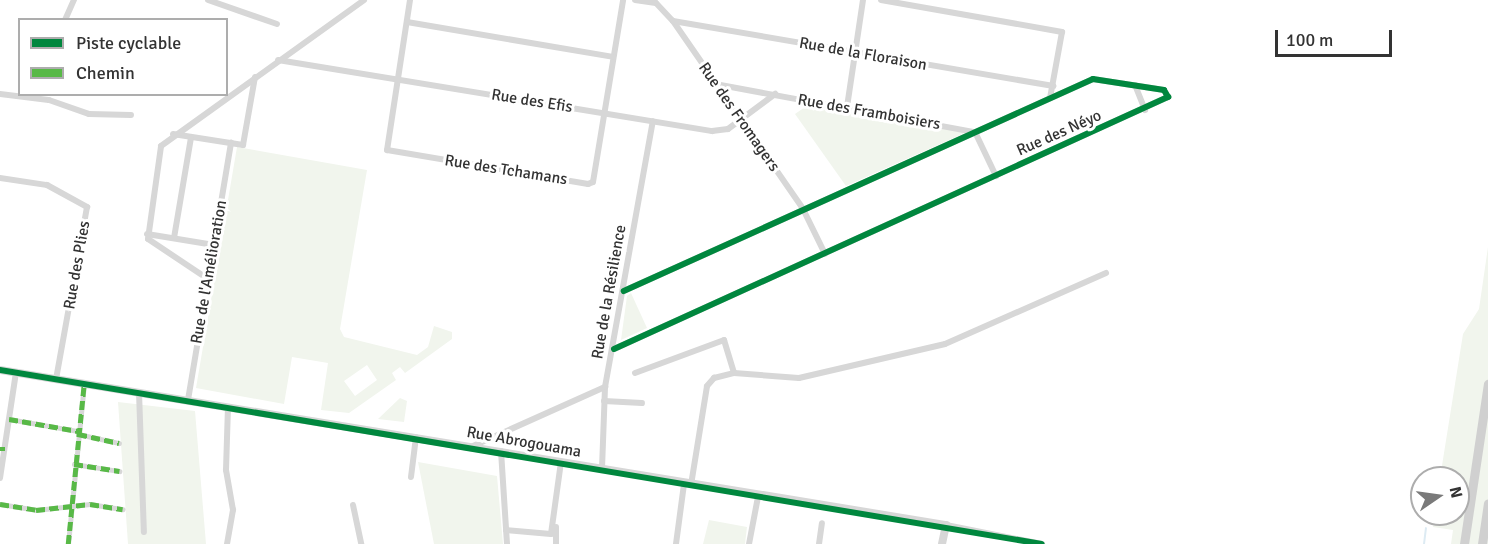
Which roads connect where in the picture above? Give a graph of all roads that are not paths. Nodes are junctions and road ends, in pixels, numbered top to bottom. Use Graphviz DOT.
graph roads {
  1 [pos="74,0"];
  2 [pos="208,0"];
  3 [pos="364,0"];
  4 [pos="411,0"];
  5 [pos="623,0"];
  6 [pos="635,0"];
  7 [pos="863,0"];
  8 [pos="881,0"];
  9 [pos="657,2"];
  10 [pos="66,18"];
  11 [pos="673,21"];
  12 [pos="407,22"];
  13 [pos="277,24"];
  14 [pos="855,52"];
  15 [pos="613,57"];
  16 [pos="278,60"];
  17 [pos="255,77"];
  18 [pos="398,80"];
  19 [pos="715,84"];
  20 [pos="1135,85"];
  21 [pos="1053,86"];
  22 [pos="0,94"];
  23 [pos="775,94"];
  24 [pos="228,96"];
  25 [pos="228,96"];
  26 [pos="1050,98"];
  27 [pos="847,107"];
  28 [pos="1145,110"];
  29 [pos="603,112"];
  30 [pos="130,115"];
  31 [pos="742,119"];
  32 [pos="653,121"];
  33 [pos="975,132"];
  34 [pos="173,134"];
  35 [pos="191,137"];
  36 [pos="231,143"];
  37 [pos="996,176"];
  38 [pos="0,178"];
  39 [pos="803,209"];
  40 [pos="147,234"];
  41 [pos="174,238"];
  42 [pos="214,245"];
  43 [pos="825,254"];
  44 [pos="1106,273"];
  45 [pos="208,279"];
  46 [pos="624,291"];
  47 [pos="614,349"];
  48 [pos="0,370"];
  49 [pos="16,372"];
  50 [pos="636,373"];
  51 [pos="734,373"];
  52 [pos="56,379"];
  53 [pos="84,383"];
  54 [pos="1488,384"];
  55 [pos="605,387"];
  56 [pos="139,392"];
  57 [pos="188,400"];
  58 [pos="604,401"];
  59 [pos="642,403"];
  60 [pos="228,407"];
  61 [pos="1486,409"];
  62 [pos="9,419"];
  63 [pos="78,433"];
  64 [pos="416,436"];
  65 [pos="118,443"];
  66 [pos="473,446"];
  67 [pos="2,449"];
  68 [pos="501,451"];
  69 [pos="561,462"];
  70 [pos="74,464"];
  71 [pos="603,470"];
  72 [pos="120,471"];
  73 [pos="411,477"];
  74 [pos="0,478"];
  75 [pos="688,484"];
  76 [pos="758,497"];
  77 [pos="1488,503"];
  78 [pos="0,504"];
  79 [pos="352,505"];
  80 [pos="74,506"];
  81 [pos="123,509"];
  82 [pos="822,523"];
  83 [pos="556,524"];
  84 [pos="946,525"];
  85 [pos="506,530"];
  86 [pos="144,532"];
  87 [pos="68,544"];
  88 [pos="227,544"];
  89 [pos="361,544"];
  90 [pos="507,544"];
  91 [pos="556,544"];
  92 [pos="676,544"];
  93 [pos="749,544"];
  94 [pos="819,544"];
  95 [pos="942,544"];
  96 [pos="1042,544"];
  97 [pos="1464,544"];
  98 [pos="1482,544"];
  1 -- 10 [label="street"];
  2 -- 13 [label="street"];
  3 -- 16 [label="street"];
  4 -- 12 [label="street, Rue des Tchamans"];
  5 -- 15 [label="street, Rue des Tchamans"];
  6 -- 9 [label="street, Rue des Fromagers"];
  7 -- 14 [label="street"];
  8 -- 21 [label="street"];
  9 -- 11 [label="street, Rue des Fromagers"];
  11 -- 14 [label="street, Rue de la Floraison"];
  11 -- 19 [label="street, Rue des Fromagers"];
  12 -- 15 [label="street"];
  12 -- 18 [label="street, Rue des Tchamans"];
  14 -- 21 [label="street, Rue de la Floraison"];
  14 -- 27 [label="street"];
  15 -- 29 [label="street, Rue des Tchamans"];
  16 -- 17 [label="street"];
  16 -- 18 [label="street, Rue des Efis"];
  17 -- 25 [label="street"];
  17 -- 36 [label="street"];
  18 -- 29 [label="street, Rue des Efis"];
  18 -- 29 [label="street, Rue des Tchamans"];
  19 -- 23 [label="street, Rue des Framboisiers"];
  19 -- 31 [label="street, Rue des Fromagers"];
  20 -- 26 [label="street, Rue des Néyo"];
  20 -- 28 [label="street"];
  20 -- 28 [label="street, Rue des Néyo"];
  21 -- 26 [label="street"];
  22 -- 30 [label="street"];
  23 -- 27 [label="street, Rue des Framboisiers"];
  23 -- 31 [label="street, Rue des Efis"];
  24 -- 34 [label="street"];
  26 -- 33 [label="street, Rue des Néyo"];
  27 -- 33 [label="street, Rue des Framboisiers"];
  28 -- 37 [label="street, Rue des Néyo"];
  29 -- 32 [label="street, Rue des Efis"];
  31 -- 32 [label="street, Rue des Efis"];
  31 -- 39 [label="street, Rue des Fromagers"];
  32 -- 46 [label="street, Rue de la Résilience"];
  33 -- 37 [label="street"];
  33 -- 39 [label="street, Rue des Néyo"];
  34 -- 35 [label="street"];
  34 -- 40 [label="street"];
  35 -- 36 [label="street"];
  35 -- 41 [label="street"];
  36 -- 42 [label="street, Rue de l'Amélioration"];
  37 -- 43 [label="street, Rue des Néyo"];
  38 -- 52 [label="street, Rue des Plies"];
  39 -- 43 [label="street, Rue des Fromagers"];
  39 -- 46 [label="street, Rue des Néyo"];
  40 -- 41 [label="street"];
  40 -- 45 [label="street"];
  41 -- 42 [label="street"];
  42 -- 45 [label="street, Rue de l'Amélioration"];
  43 -- 47 [label="street, Rue des Néyo"];
  44 -- 51 [label="street"];
  45 -- 57 [label="street, Rue de l'Amélioration"];
  46 -- 47 [label="street, Rue de la Résilience"];
  47 -- 55 [label="street, Rue de la Résilience"];
  48 -- 49 [label="street, Rue Abrogouama"];
  49 -- 52 [label="street, Rue Abrogouama"];
  49 -- 62 [label="street"];
  50 -- 51 [label="street"];
  51 -- 75 [label="street"];
  52 -- 53 [label="street, Rue Abrogouama"];
  53 -- 56 [label="street, Rue Abrogouama"];
  53 -- 63 [label="street"];
  54 -- 61 [label="main road"];
  55 -- 58 [label="street, Rue de la Résilience"];
  55 -- 66 [label="street"];
  56 -- 57 [label="street, Rue Abrogouama"];
  56 -- 86 [label="street"];
  57 -- 60 [label="street, Rue Abrogouama"];
  58 -- 59 [label="street"];
  58 -- 71 [label="street, Rue de la Résilience"];
  60 -- 64 [label="street, Rue Abrogouama"];
  60 -- 88 [label="street"];
  61 -- 97 [label="main road"];
  62 -- 63 [label="street"];
  62 -- 67 [label="street"];
  63 -- 65 [label="street"];
  63 -- 70 [label="street"];
  64 -- 66 [label="street, Rue Abrogouama"];
  64 -- 73 [label="street"];
  66 -- 68 [label="street, Rue Abrogouama"];
  67 -- 74 [label="street"];
  68 -- 69 [label="street, Rue Abrogouama"];
  68 -- 85 [label="street"];
  69 -- 71 [label="street, Rue Abrogouama"];
  69 -- 83 [label="street"];
  70 -- 72 [label="street"];
  70 -- 80 [label="street"];
  71 -- 75 [label="street, Rue Abrogouama"];
  75 -- 76 [label="street, Rue Abrogouama"];
  75 -- 92 [label="street"];
  76 -- 84 [label="street, Rue Abrogouama"];
  76 -- 93 [label="street"];
  77 -- 98 [label="main road"];
  78 -- 80 [label="street"];
  79 -- 89 [label="street"];
  80 -- 81 [label="street"];
  80 -- 87 [label="street"];
  82 -- 94 [label="street"];
  83 -- 85 [label="street"];
  83 -- 91 [label="street"];
  84 -- 95 [label="street"];
  84 -- 96 [label="street, Rue Abrogouama"];
  85 -- 90 [label="street"];
}
